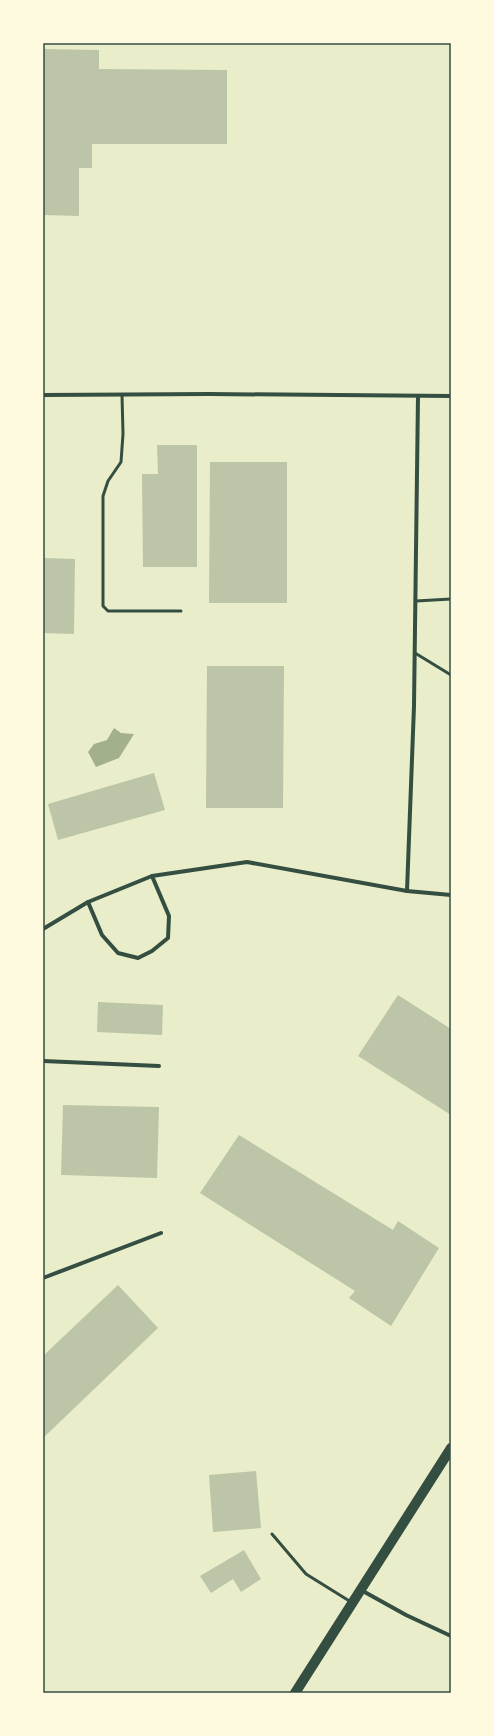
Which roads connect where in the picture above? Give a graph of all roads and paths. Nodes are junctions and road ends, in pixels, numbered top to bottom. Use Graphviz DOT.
graph roads {
  1 [pos="43,395"];
  2 [pos="122,395"];
  3 [pos="418,396"];
  4 [pos="451,396"];
  5 [pos="451,599"];
  6 [pos="416,601"];
  7 [pos="181,611"];
  8 [pos="415,653"];
  9 [pos="451,675"];
  10 [pos="152,876"];
  11 [pos="407,890"];
  12 [pos="451,895"];
  13 [pos="88,902"];
  14 [pos="43,929"];
  15 [pos="43,1061"];
  16 [pos="159,1066"];
  17 [pos="161,1232"];
  18 [pos="43,1278"];
  19 [pos="451,1448"];
  20 [pos="272,1534"];
  21 [pos="360,1590"];
  22 [pos="352,1603"];
  23 [pos="451,1636"];
  24 [pos="295,1693"];
  1 -- 2 [label="street"];
  2 -- 3 [label="street"];
  2 -- 7 [label="lane"];
  3 -- 4 [label="street"];
  3 -- 6 [label="street"];
  5 -- 6 [label="lane"];
  6 -- 8 [label="street"];
  8 -- 9 [label="lane"];
  8 -- 11 [label="street"];
  10 -- 11 [label="street"];
  10 -- 13 [label="street"];
  10 -- 13 [label="street"];
  11 -- 12 [label="street"];
  13 -- 14 [label="street"];
  15 -- 16 [label="street"];
  17 -- 18 [label="street"];
  19 -- 21 [label="main road"];
  20 -- 22 [label="lane"];
  21 -- 22 [label="main road"];
  21 -- 23 [label="street"];
  22 -- 24 [label="main road"];
}
